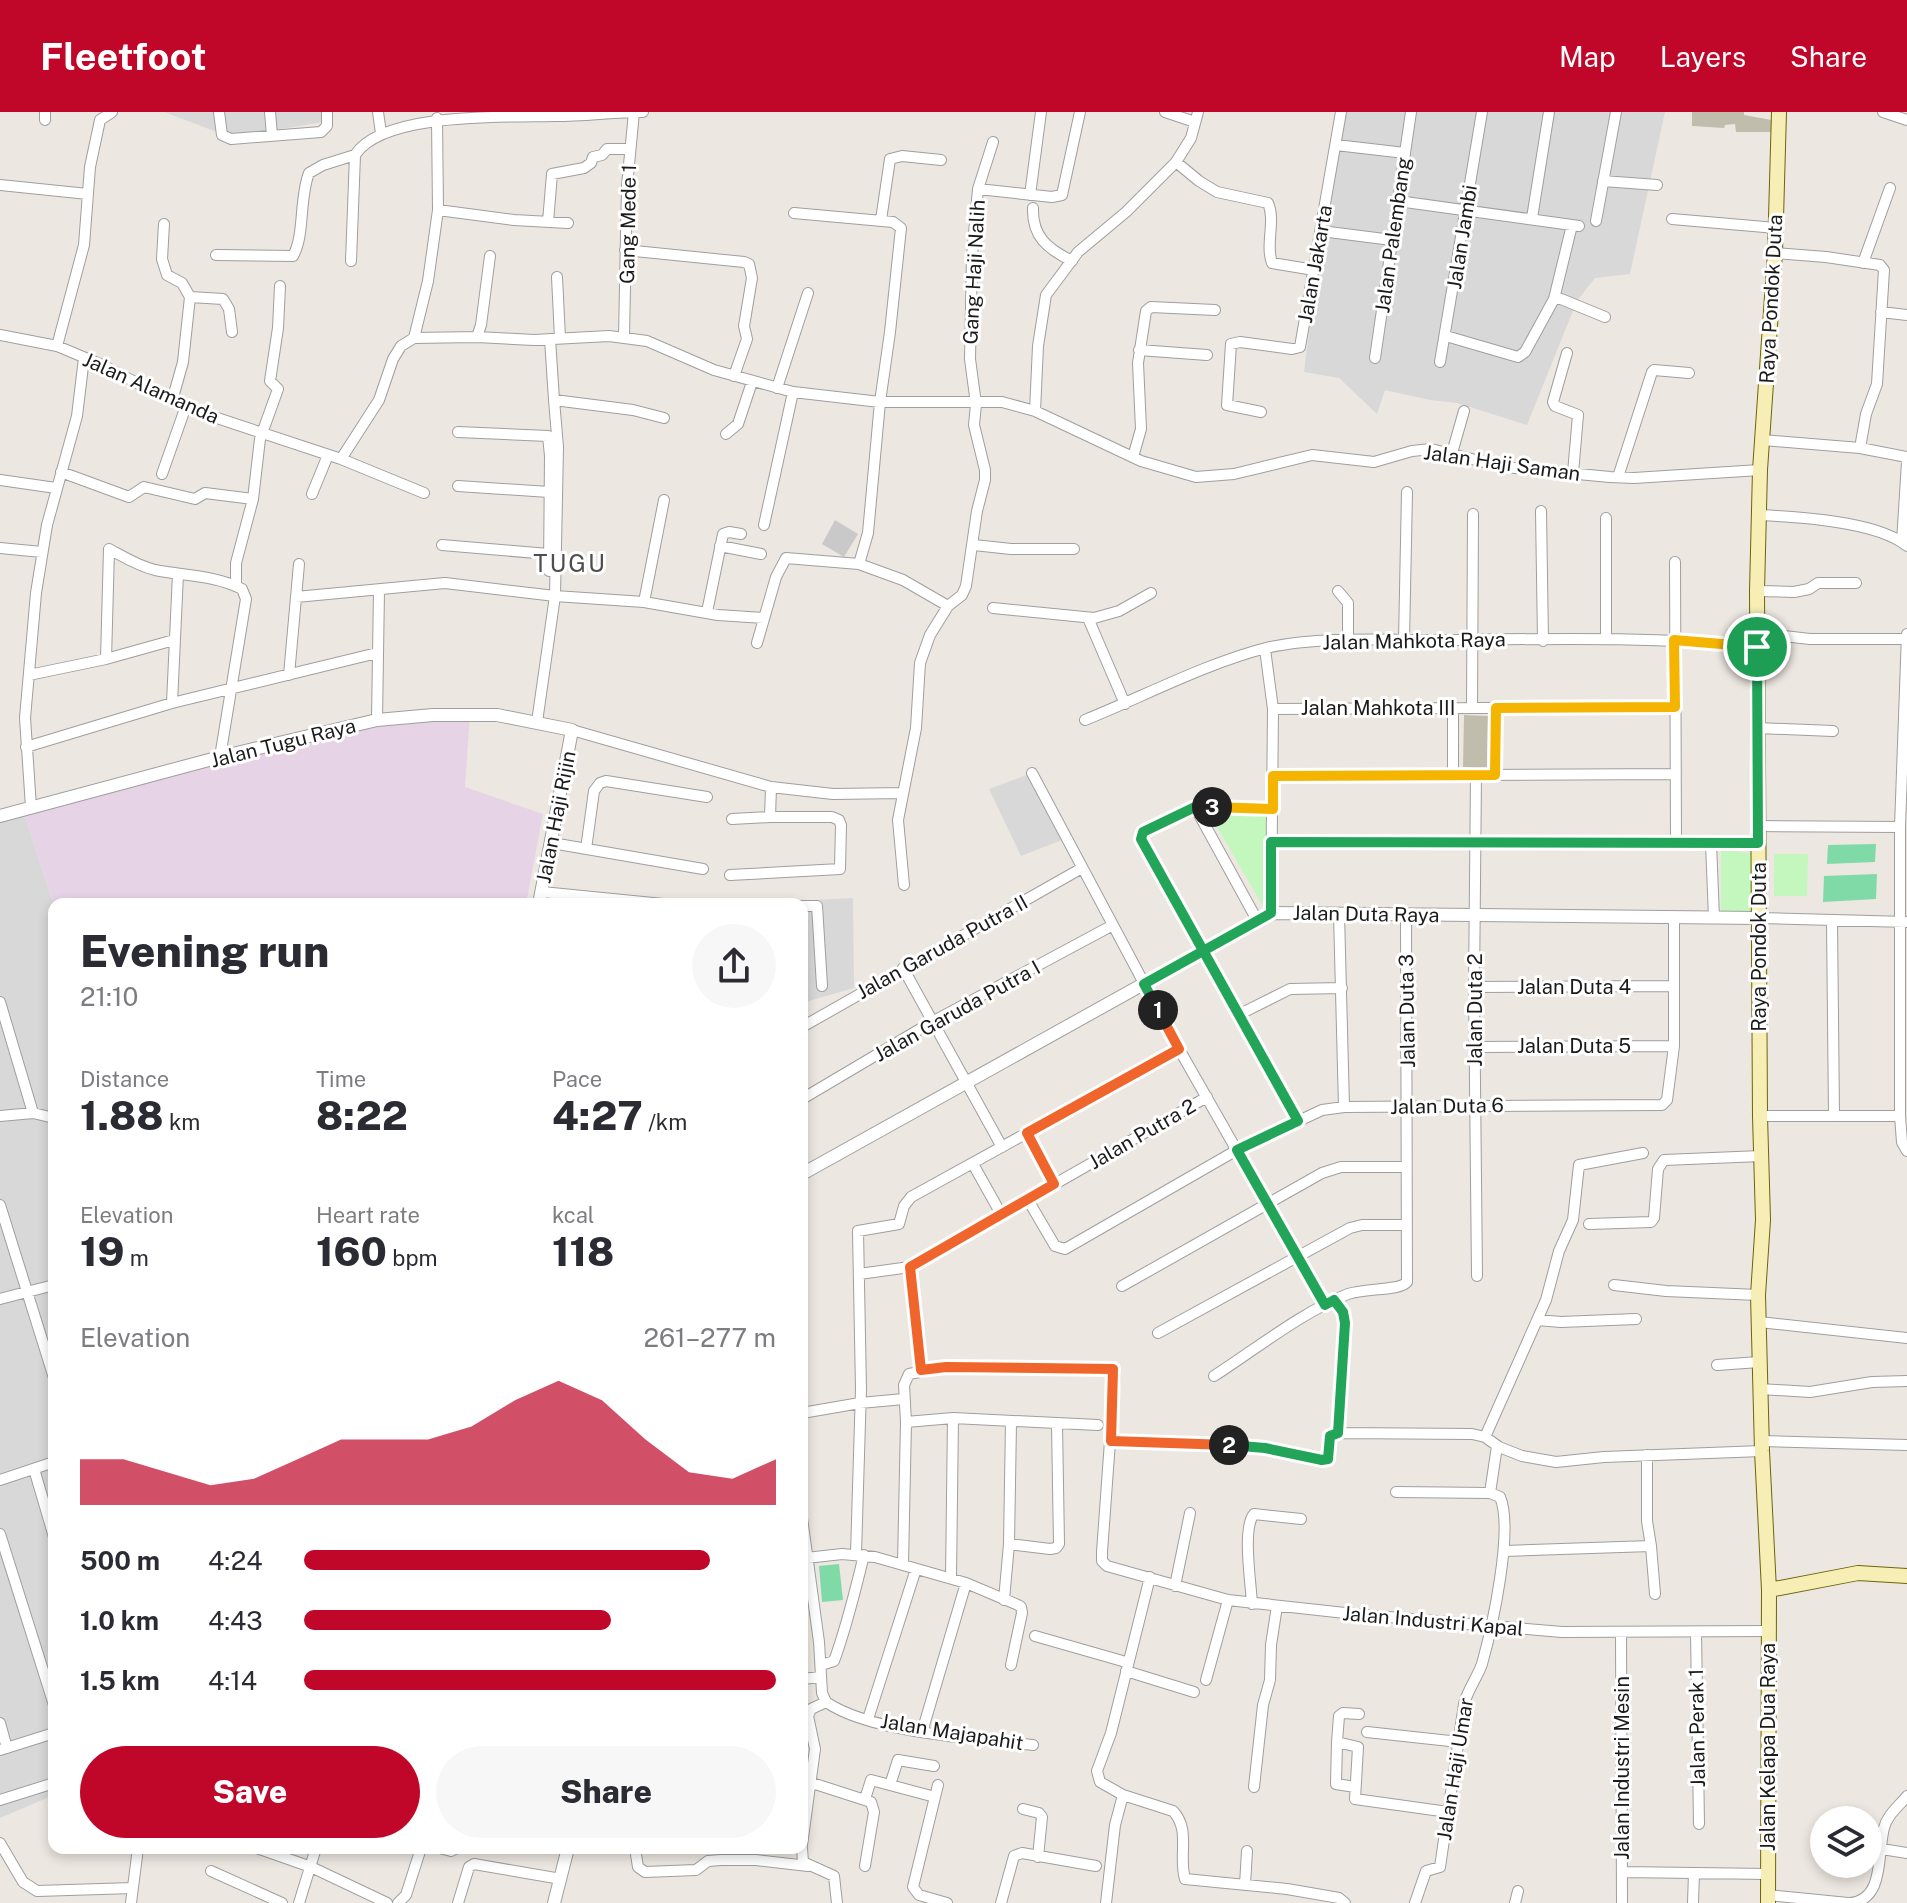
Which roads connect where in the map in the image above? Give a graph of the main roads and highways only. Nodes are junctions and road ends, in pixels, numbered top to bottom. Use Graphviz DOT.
graph roads {
  1 [pos="1779,112"];
  2 [pos="1907,1576"];
  3 [pos="1769,1590"];
  4 [pos="1768,1899"];
  1 -- 3 [label="main road, Raya Pondok Duta"];
  2 -- 3 [label="main road"];
  3 -- 4 [label="main road, Jalan Kelapa Dua Raya"];
}
